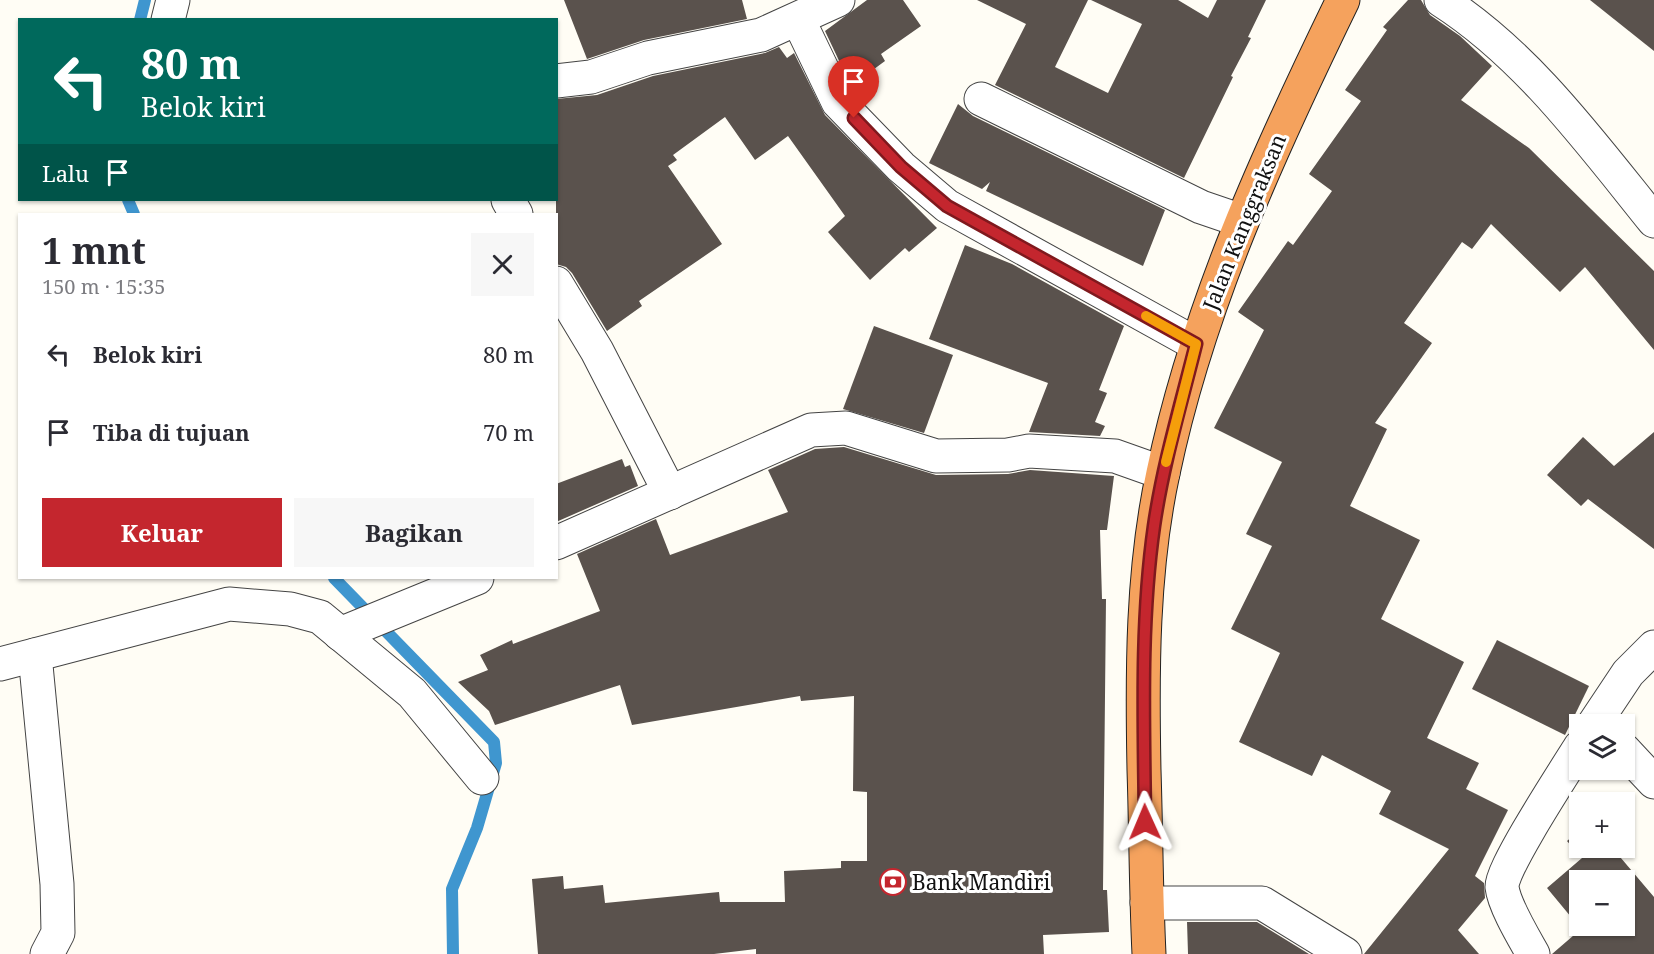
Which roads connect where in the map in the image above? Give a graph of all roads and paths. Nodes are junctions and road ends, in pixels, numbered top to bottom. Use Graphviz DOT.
graph roads {
  1 [pos="173,0"];
  2 [pos="838,0"];
  3 [pos="1343,0"];
  4 [pos="1441,0"];
  5 [pos="168,18"];
  6 [pos="798,20"];
  7 [pos="558,81"];
  8 [pos="981,99"];
  9 [pos="1242,221"];
  10 [pos="1654,221"];
  11 [pos="558,286"];
  12 [pos="1196,344"];
  13 [pos="1163,473"];
  14 [pos="670,493"];
  15 [pos="558,542"];
  16 [pos="475,579"];
  17 [pos="351,630"];
  18 [pos="1654,647"];
  19 [pos="35,656"];
  20 [pos="0,664"];
  21 [pos="1603,714"];
  22 [pos="1635,762"];
  23 [pos="1569,765"];
  24 [pos="482,778"];
  25 [pos="1654,782"];
  26 [pos="1147,903"];
  27 [pos="58,948"];
  28 [pos="1149,954"];
  29 [pos="1345,954"];
  30 [pos="1533,954"];
  1 -- 5 [label="street"];
  2 -- 6 [label="street"];
  3 -- 9 [label="highway, Jalan Kanggraksan"];
  4 -- 10 [label="street"];
  6 -- 7 [label="street"];
  6 -- 12 [label="street"];
  8 -- 9 [label="street"];
  9 -- 12 [label="highway, Jalan Kanggraksan"];
  11 -- 14 [label="street"];
  12 -- 13 [label="highway, Jalan Kanggraksan"];
  13 -- 14 [label="street"];
  13 -- 26 [label="highway, Jalan Kanggraksan"];
  14 -- 15 [label="street"];
  16 -- 17 [label="street"];
  17 -- 19 [label="street"];
  17 -- 24 [label="street"];
  18 -- 21 [label="street"];
  19 -- 20 [label="street"];
  19 -- 27 [label="street"];
  22 -- 25 [label="street"];
  23 -- 30 [label="street"];
  26 -- 28 [label="highway, Jalan Kanggraksan"];
  26 -- 29 [label="street"];
}
